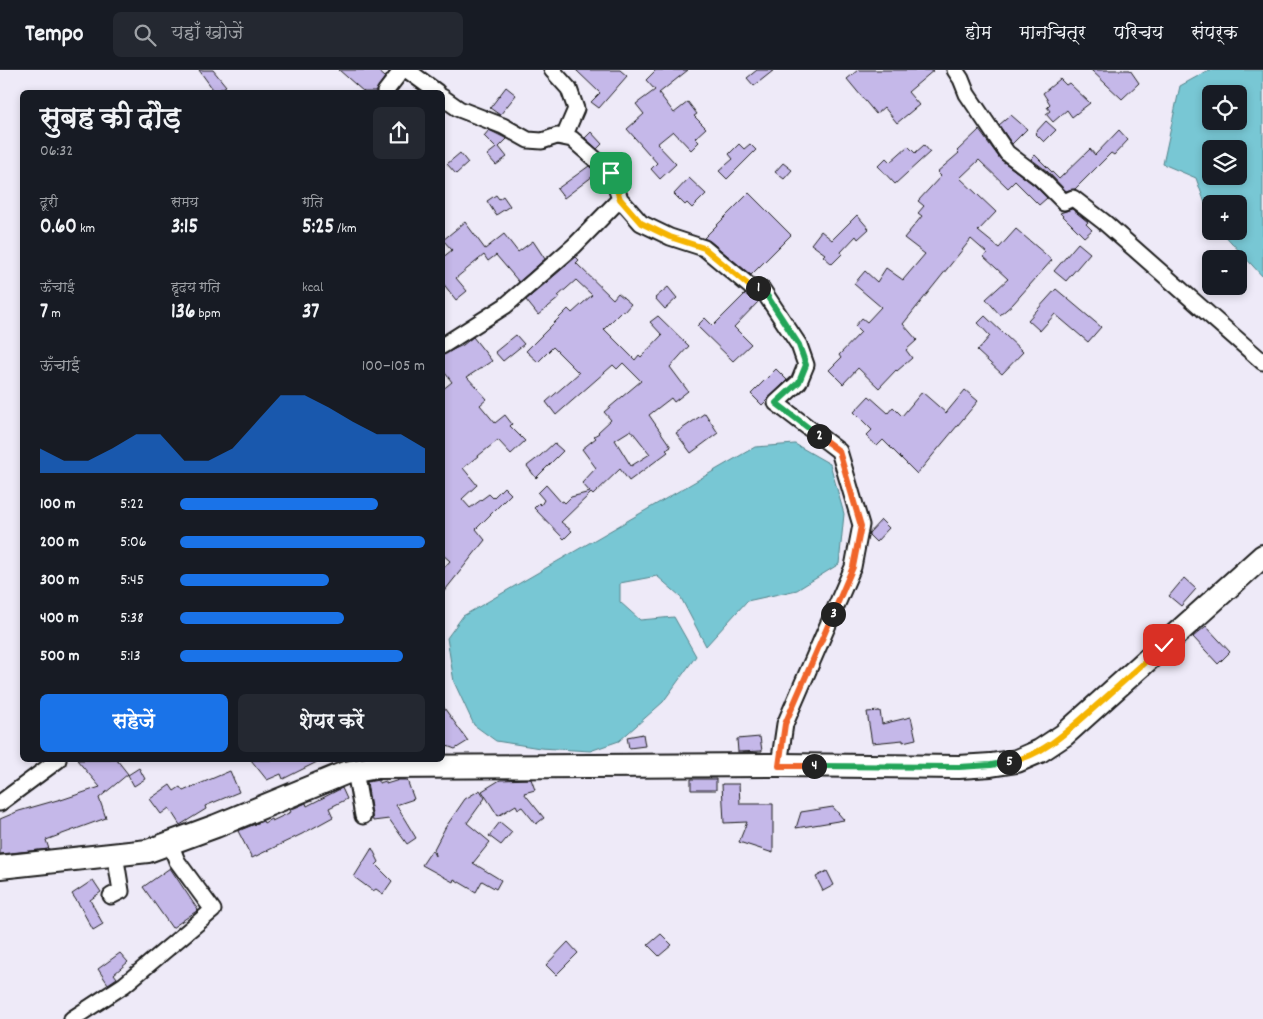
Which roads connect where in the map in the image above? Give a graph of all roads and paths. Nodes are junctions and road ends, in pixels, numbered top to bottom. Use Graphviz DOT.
graph roads {
  1 [pos="402,70"];
  2 [pos="407,70"];
  3 [pos="552,70"];
  4 [pos="955,70"];
  5 [pos="387,90"];
  6 [pos="434,90"];
  7 [pos="445,99"];
  8 [pos="564,137"];
  9 [pos="620,199"];
  10 [pos="445,344"];
  11 [pos="1263,362"];
  12 [pos="1263,556"];
  13 [pos="55,762"];
  14 [pos="779,766"];
  15 [pos="355,771"];
  16 [pos="0,803"];
  17 [pos="363,816"];
  18 [pos="170,843"];
  19 [pos="115,854"];
  20 [pos="0,867"];
  21 [pos="111,896"];
  22 [pos="72,1019"];
  1 -- 5 [label="street"];
  2 -- 6 [label="street"];
  3 -- 8 [label="street"];
  4 -- 11 [label="street"];
  7 -- 8 [label="street"];
  8 -- 9 [label="street"];
  9 -- 10 [label="street"];
  9 -- 14 [label="street"];
  12 -- 14 [label="main road"];
  13 -- 16 [label="street"];
  14 -- 15 [label="main road"];
  15 -- 17 [label="street"];
  15 -- 18 [label="main road"];
  18 -- 19 [label="main road"];
  18 -- 22 [label="street"];
  19 -- 20 [label="main road"];
  19 -- 21 [label="street"];
}
